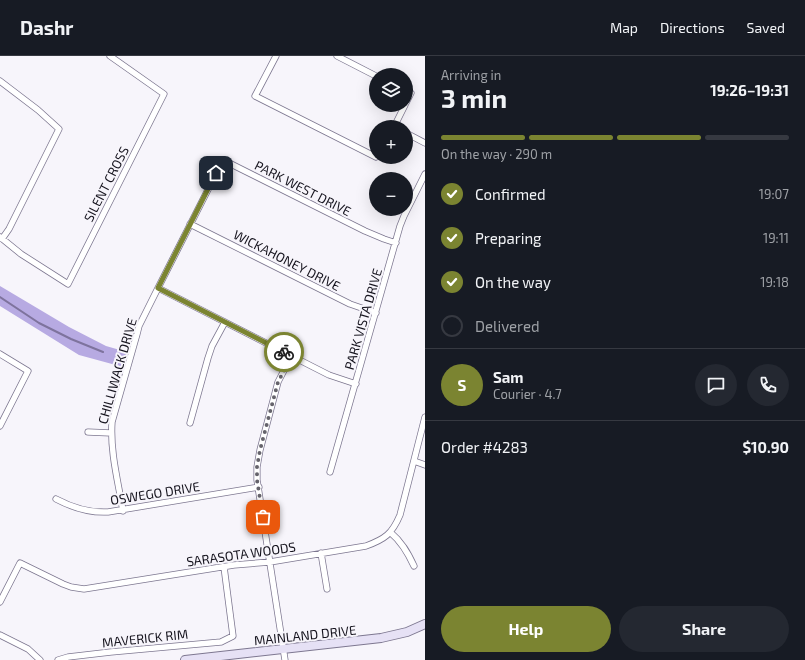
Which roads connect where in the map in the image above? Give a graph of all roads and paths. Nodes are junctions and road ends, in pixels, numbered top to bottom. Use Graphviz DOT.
graph roads {
  1 [pos="110,56"];
  2 [pos="276,56"];
  3 [pos="337,56"];
  4 [pos="369,72"];
  5 [pos="0,81"];
  6 [pos="413,136"];
  7 [pos="425,142"];
  8 [pos="369,153"];
  9 [pos="223,160"];
  10 [pos="425,174"];
  11 [pos="190,224"];
  12 [pos="1,238"];
  13 [pos="396,243"];
  14 [pos="158,288"];
  15 [pos="376,313"];
  16 [pos="225,322"];
  17 [pos="0,354"];
  18 [pos="292,356"];
  19 [pos="356,384"];
  20 [pos="425,417"];
  21 [pos="190,423"];
  22 [pos="0,426"];
  23 [pos="88,432"];
  24 [pos="111,433"];
  25 [pos="414,461"];
  26 [pos="425,464"];
  27 [pos="330,472"];
  28 [pos="258,488"];
  29 [pos="56,499"];
  30 [pos="123,511"];
  31 [pos="391,533"];
  32 [pos="321,553"];
  33 [pos="270,562"];
  34 [pos="414,566"];
  35 [pos="224,567"];
  36 [pos="327,589"];
  37 [pos="0,602"];
  38 [pos="425,624"];
  39 [pos="0,635"];
  40 [pos="283,649"];
  41 [pos="40,660"];
  42 [pos="58,660"];
  43 [pos="185,660"];
  44 [pos="284,660"];
  1 -- 12 [label="street, SILENT CROSS"];
  2 -- 8 [label="street"];
  3 -- 4 [label="street"];
  5 -- 12 [label="street"];
  6 -- 7 [label="street"];
  9 -- 11 [label="street, CHILLIWACK DRIVE"];
  9 -- 13 [label="street, PARK WEST DRIVE"];
  10 -- 13 [label="street, PARK VISTA DRIVE"];
  11 -- 14 [label="street, CHILLIWACK DRIVE"];
  11 -- 15 [label="street, WICKAHONEY DRIVE"];
  13 -- 15 [label="street, PARK VISTA DRIVE"];
  14 -- 16 [label="street"];
  14 -- 24 [label="street, CHILLIWACK DRIVE"];
  15 -- 19 [label="street, PARK VISTA DRIVE"];
  16 -- 18 [label="street"];
  16 -- 21 [label="street"];
  17 -- 22 [label="street"];
  18 -- 19 [label="street"];
  18 -- 28 [label="street"];
  19 -- 27 [label="street, PARK VISTA DRIVE"];
  20 -- 25 [label="street"];
  23 -- 24 [label="street"];
  24 -- 30 [label="street, CHILLIWACK DRIVE"];
  25 -- 26 [label="street"];
  25 -- 31 [label="street"];
  28 -- 30 [label="street, OSWEGO DRIVE"];
  28 -- 33 [label="street"];
  29 -- 30 [label="street, OSWEGO DRIVE"];
  31 -- 32 [label="street, SARASOTA WOODS"];
  31 -- 34 [label="street"];
  32 -- 33 [label="street, SARASOTA WOODS"];
  32 -- 36 [label="street"];
  33 -- 35 [label="street, SARASOTA WOODS"];
  33 -- 40 [label="street"];
  35 -- 37 [label="street, SARASOTA WOODS"];
  35 -- 42 [label="street, MAVERICK RIM"];
  38 -- 40 [label="main road, MAINLAND DRIVE"];
  39 -- 41 [label="street"];
  40 -- 43 [label="main road, MAINLAND DRIVE"];
  40 -- 44 [label="street"];
}
